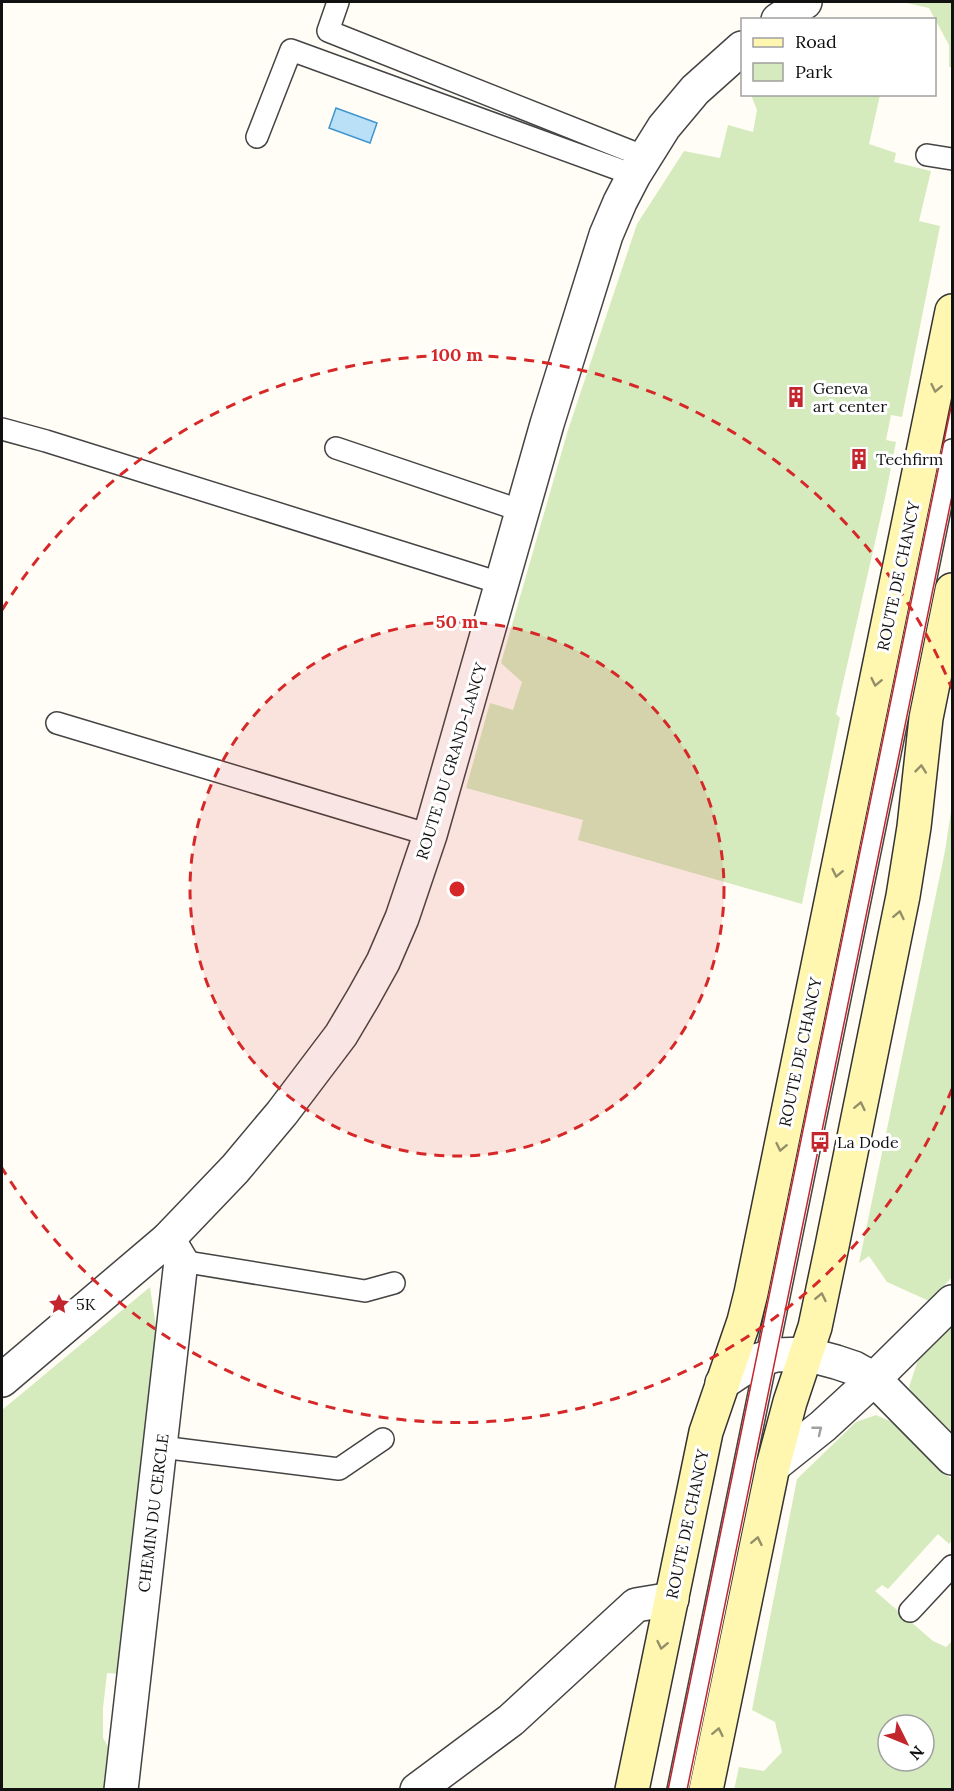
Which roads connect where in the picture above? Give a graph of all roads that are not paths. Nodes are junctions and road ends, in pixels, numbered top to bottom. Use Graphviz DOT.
graph roads {
  1 [pos="338,2"];
  2 [pos="805,2"];
  3 [pos="781,18"];
  4 [pos="741,49"];
  5 [pos="257,137"];
  6 [pos="927,155"];
  7 [pos="952,159"];
  8 [pos="639,166"];
  9 [pos="952,310"];
  10 [pos="3,436"];
  11 [pos="336,448"];
  12 [pos="952,450"];
  13 [pos="522,511"];
  14 [pos="503,584"];
  15 [pos="952,590"];
  16 [pos="57,723"];
  17 [pos="430,835"];
  18 [pos="175,1250"];
  19 [pos="394,1283"];
  20 [pos="952,1302"];
  21 [pos="806,1354"];
  22 [pos="766,1358"];
  23 [pos="874,1379"];
  24 [pos="2,1380"];
  25 [pos="722,1383"];
  26 [pos="383,1439"];
  27 [pos="161,1447"];
  28 [pos="952,1458"];
  29 [pos="772,1466"];
  30 [pos="952,1566"];
  31 [pos="672,1599"];
  32 [pos="910,1611"];
  33 [pos="121,1790"];
  34 [pos="417,1790"];
  35 [pos="632,1790"];
  36 [pos="678,1790"];
  37 [pos="706,1790"];
  1 -- 8 [label="lane"];
  2 -- 3 [label="street"];
  4 -- 8 [label="street, ROUTE DU GRAND-LANCY"];
  5 -- 8 [label="lane"];
  6 -- 7 [label="lane"];
  8 -- 13 [label="street, ROUTE DU GRAND-LANCY"];
  9 -- 25 [label="main road, ROUTE DE CHANCY, one-way"];
  10 -- 14 [label="lane"];
  11 -- 13 [label="lane"];
  12 -- 22 [label="lane"];
  13 -- 14 [label="street, ROUTE DU GRAND-LANCY"];
  14 -- 17 [label="street, ROUTE DU GRAND-LANCY"];
  21 -- 15 [label="main road, one-way"];
  16 -- 17 [label="lane"];
  17 -- 18 [label="street, ROUTE DU GRAND-LANCY"];
  18 -- 19 [label="lane"];
  18 -- 24 [label="street, ROUTE DU GRAND-LANCY"];
  18 -- 27 [label="street, CHEMIN DU CERCLE"];
  20 -- 23 [label="street"];
  21 -- 22 [label="street"];
  21 -- 23 [label="street"];
  21 -- 29 [label="main road"];
  22 -- 25 [label="street"];
  22 -- 36 [label="lane"];
  23 -- 28 [label="street"];
  29 -- 23 [label="street, one-way"];
  25 -- 31 [label="main road, ROUTE DE CHANCY"];
  26 -- 27 [label="lane"];
  27 -- 33 [label="street, CHEMIN DU CERCLE"];
  37 -- 29 [label="main road, one-way"];
  30 -- 32 [label="lane"];
  31 -- 34 [label="street"];
  31 -- 35 [label="main road, ROUTE DE CHANCY, one-way"];
}
